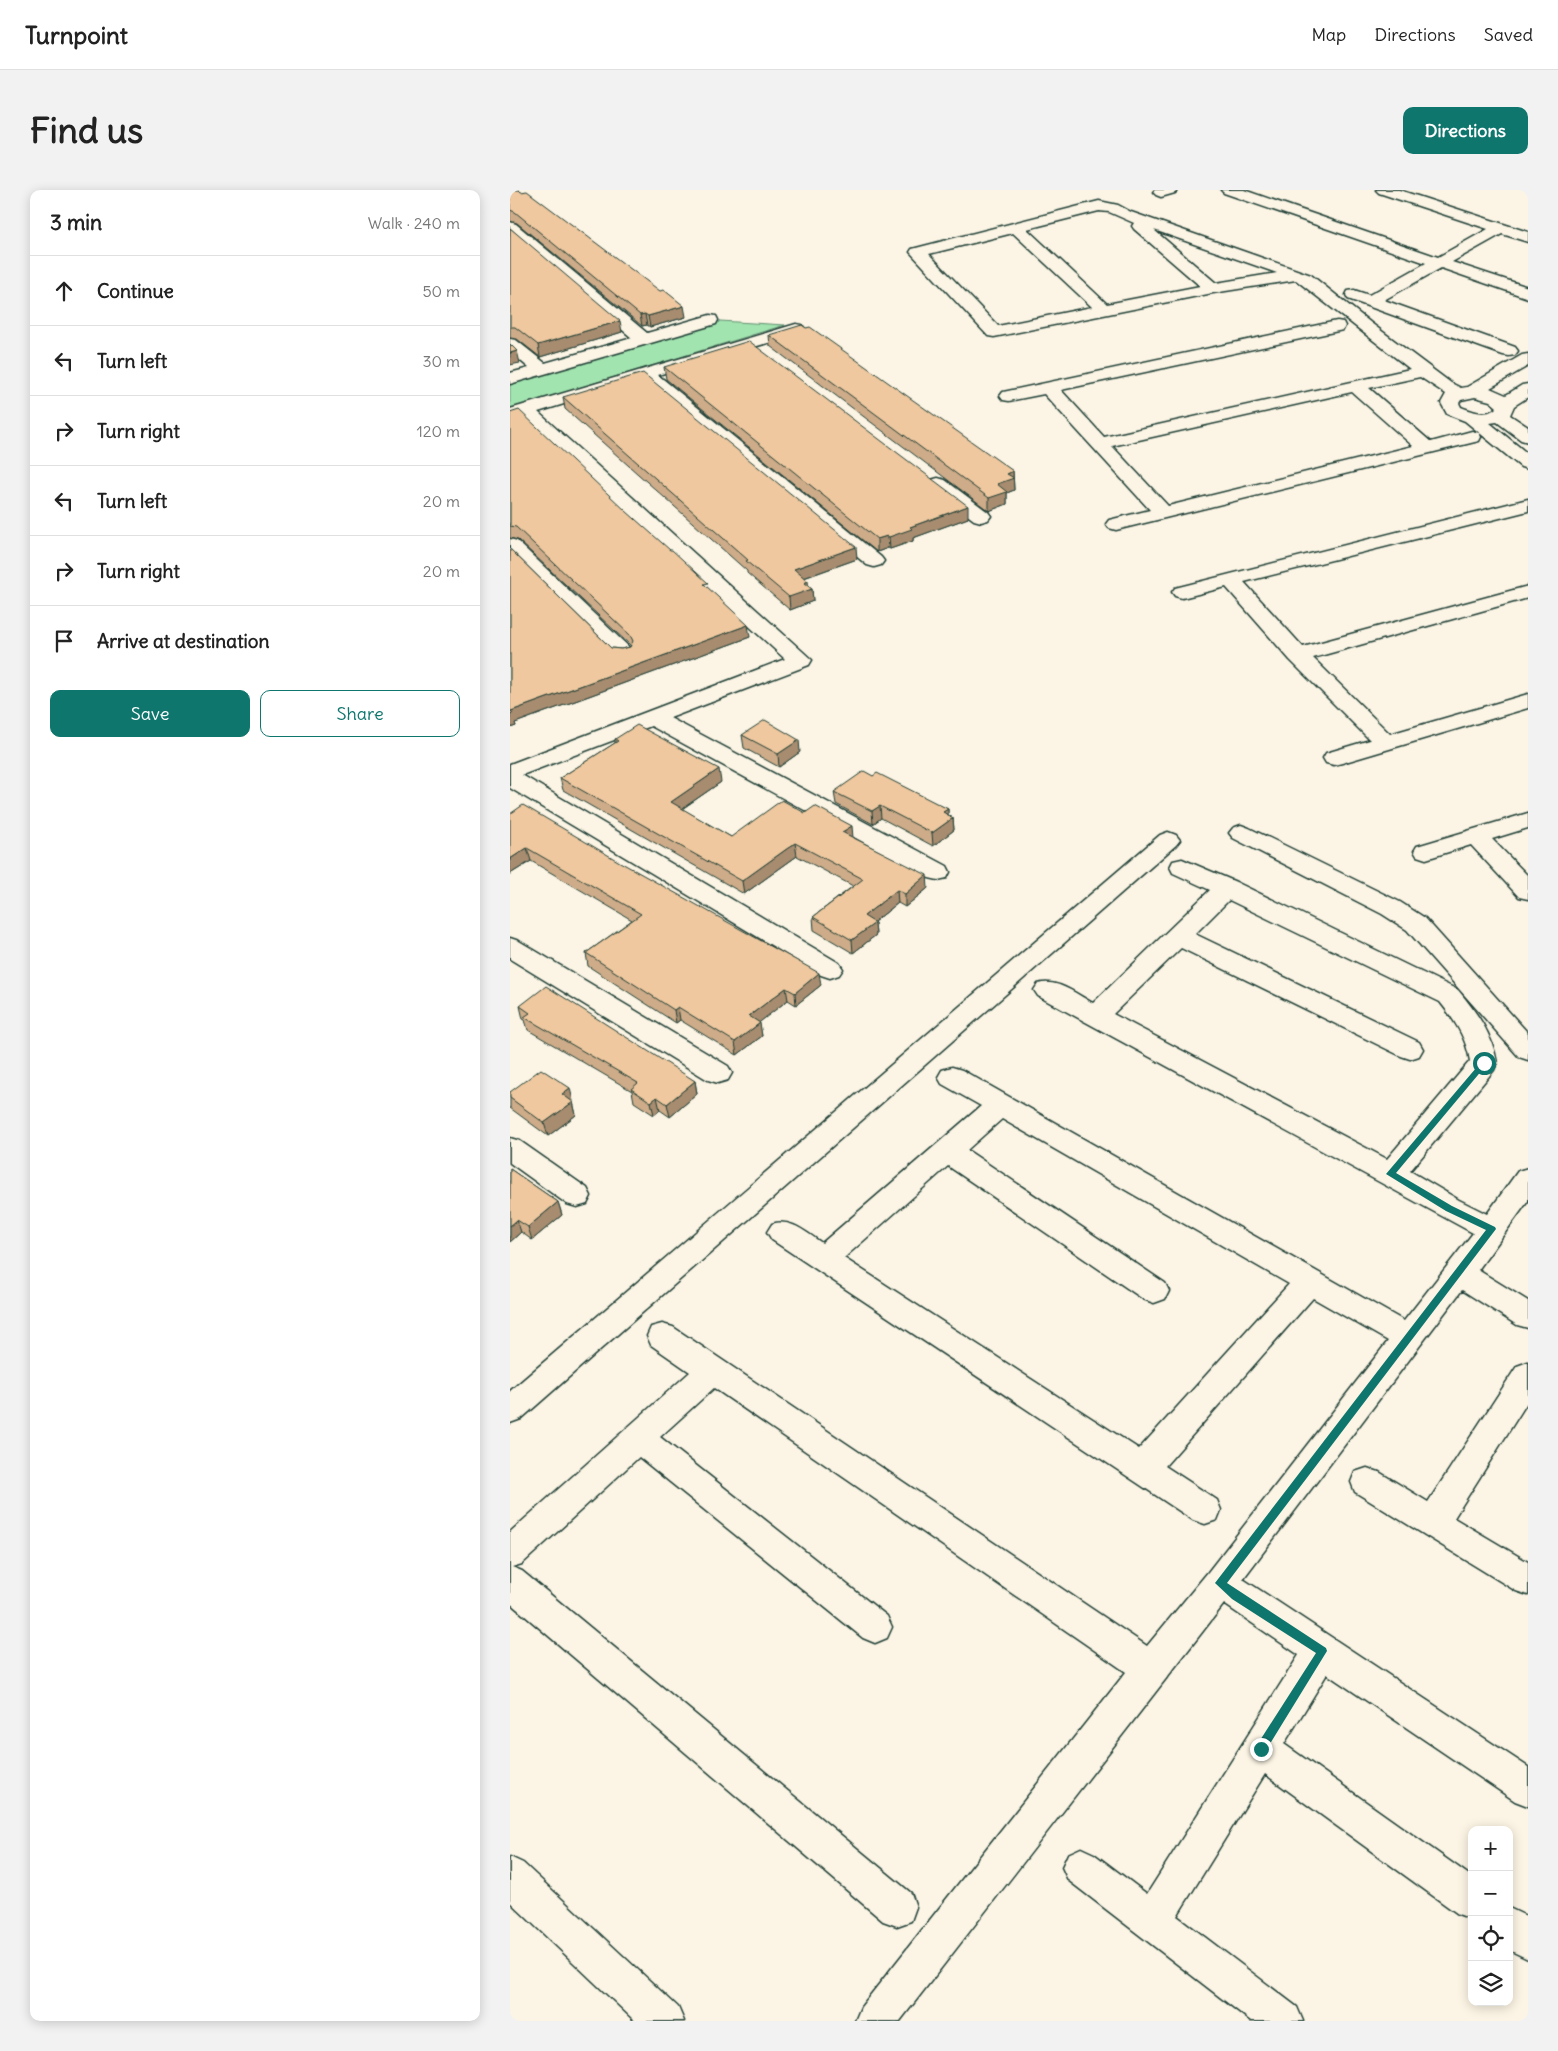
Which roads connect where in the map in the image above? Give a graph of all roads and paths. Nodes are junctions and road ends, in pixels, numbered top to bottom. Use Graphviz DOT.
graph roads {
  1 [pos="1229,190"];
  2 [pos="1384,190"];
  3 [pos="1126,215"];
  4 [pos="1485,222"];
  5 [pos="510,227"];
  6 [pos="1017,228"];
  7 [pos="1501,228"];
  8 [pos="1528,237"];
  9 [pos="1421,256"];
  10 [pos="1438,262"];
  11 [pos="1297,275"];
  12 [pos="1213,288"];
  13 [pos="1528,293"];
  14 [pos="1370,301"];
  15 [pos="1105,311"];
  16 [pos="710,320"];
  17 [pos="1337,326"];
  18 [pos="796,329"];
  19 [pos="644,339"];
  20 [pos="752,342"];
  21 [pos="510,344"];
  22 [pos="1508,351"];
  23 [pos="771,357"];
  24 [pos="1528,359"];
  25 [pos="542,370"];
  26 [pos="1423,371"];
  27 [pos="645,373"];
  28 [pos="510,379"];
  29 [pos="1048,387"];
  30 [pos="1357,387"];
  31 [pos="1528,389"];
  32 [pos="1456,395"];
  33 [pos="1009,396"];
  34 [pos="1502,410"];
  35 [pos="518,413"];
  36 [pos="1471,417"];
  37 [pos="1528,436"];
  38 [pos="1472,437"];
  39 [pos="1101,443"];
  40 [pos="1426,448"];
  41 [pos="1528,463"];
  42 [pos="927,475"];
  43 [pos="1528,505"];
  44 [pos="1163,512"];
  45 [pos="981,516"];
  46 [pos="1116,524"];
  47 [pos="510,545"];
  48 [pos="874,561"];
  49 [pos="1231,580"];
  50 [pos="1182,592"];
  51 [pos="1528,592"];
  52 [pos="788,651"];
  53 [pos="623,654"];
  54 [pos="1298,655"];
  55 [pos="1528,701"];
  56 [pos="651,717"];
  57 [pos="1386,743"];
  58 [pos="510,752"];
  59 [pos="1334,758"];
  60 [pos="510,772"];
  61 [pos="510,778"];
  62 [pos="1528,820"];
  63 [pos="1241,833"];
  64 [pos="1476,836"];
  65 [pos="1168,840"];
  66 [pos="1426,851"];
  67 [pos="1182,867"];
  68 [pos="938,872"];
  69 [pos="1227,888"];
  70 [pos="1528,891"];
  71 [pos="1178,936"];
  72 [pos="510,947"];
  73 [pos="830,968"];
  74 [pos="1047,990"];
  75 [pos="1095,1016"];
  76 [pos="1410,1048"];
  77 [pos="1528,1050"];
  78 [pos="718,1074"];
  79 [pos="952,1077"];
  80 [pos="1000,1105"];
  81 [pos="510,1148"];
  82 [pos="947,1151"];
  83 [pos="1390,1174"];
  84 [pos="1528,1179"];
  85 [pos="577,1196"];
  86 [pos="1492,1229"];
  87 [pos="782,1232"];
  88 [pos="823,1258"];
  89 [pos="1459,1272"];
  90 [pos="1309,1282"];
  91 [pos="1154,1291"];
  92 [pos="1528,1316"];
  93 [pos="662,1336"];
  94 [pos="1408,1338"];
  95 [pos="712,1371"];
  96 [pos="1524,1391"];
  97 [pos="510,1410"];
  98 [pos="638,1438"];
  99 [pos="1142,1469"];
  100 [pos="1367,1482"];
  101 [pos="1204,1510"];
  102 [pos="1433,1522"];
  103 [pos="510,1553"];
  104 [pos="1528,1580"];
  105 [pos="510,1582"];
  106 [pos="1220,1583"];
  107 [pos="876,1627"];
  108 [pos="1322,1651"];
  109 [pos="1151,1668"];
  110 [pos="1261,1749"];
  111 [pos="1528,1788"];
  112 [pos="1081,1867"];
  113 [pos="510,1876"];
  114 [pos="1468,1897"];
  115 [pos="897,1907"];
  116 [pos="1152,1921"];
  117 [pos="1513,1930"];
  118 [pos="1528,1940"];
  119 [pos="650,2016"];
  120 [pos="887,2017"];
  121 [pos="1283,2021"];
  1 -- 9 [label="street"];
  2 -- 4 [label="street"];
  3 -- 6 [label="street"];
  3 -- 11 [label="street"];
  3 -- 12 [label="street"];
  4 -- 7 [label="street"];
  4 -- 9 [label="street"];
  5 -- 19 [label="street"];
  6 -- 15 [label="street"];
  6 -- 15 [label="street"];
  7 -- 8 [label="street"];
  7 -- 10 [label="street"];
  9 -- 10 [label="street"];
  9 -- 14 [label="street"];
  10 -- 13 [label="street"];
  10 -- 14 [label="street"];
  11 -- 12 [label="street"];
  11 -- 26 [label="street"];
  12 -- 15 [label="street"];
  14 -- 22 [label="street"];
  16 -- 19 [label="street"];
  17 -- 29 [label="street"];
  18 -- 20 [label="street"];
  19 -- 25 [label="street"];
  20 -- 23 [label="street"];
  20 -- 27 [label="street"];
  21 -- 25 [label="street"];
  24 -- 32 [label="street"];
  25 -- 28 [label="street"];
  26 -- 30 [label="street"];
  26 -- 32 [label="street"];
  27 -- 35 [label="street"];
  27 -- 48 [label="street"];
  29 -- 33 [label="street"];
  29 -- 39 [label="street"];
  30 -- 39 [label="street"];
  30 -- 40 [label="street"];
  31 -- 34 [label="street"];
  32 -- 34 [label="street"];
  32 -- 36 [label="street"];
  34 -- 36 [label="street"];
  34 -- 37 [label="street"];
  35 -- 52 [label="street"];
  36 -- 41 [label="street"];
  38 -- 40 [label="street"];
  39 -- 44 [label="street"];
  40 -- 44 [label="street"];
  42 -- 45 [label="street"];
  43 -- 49 [label="street"];
  44 -- 46 [label="street"];
  47 -- 53 [label="street"];
  49 -- 50 [label="street"];
  49 -- 54 [label="street"];
  51 -- 54 [label="street"];
  52 -- 56 [label="street"];
  52 -- 58 [label="street"];
  54 -- 57 [label="street"];
  55 -- 57 [label="street"];
  56 -- 60 [label="street"];
  56 -- 68 [label="street"];
  57 -- 59 [label="street"];
  61 -- 73 [label="street"];
  62 -- 64 [label="street"];
  63 -- 77 [label="street"];
  64 -- 66 [label="street"];
  64 -- 70 [label="street"];
  65 -- 97 [label="street"];
  67 -- 69 [label="street"];
  69 -- 71 [label="street"];
  69 -- 83 [label="street"];
  71 -- 75 [label="street"];
  71 -- 76 [label="street"];
  72 -- 78 [label="street"];
  74 -- 75 [label="street"];
  75 -- 83 [label="street"];
  79 -- 80 [label="street"];
  80 -- 82 [label="street"];
  80 -- 90 [label="street"];
  81 -- 85 [label="street"];
  82 -- 88 [label="street"];
  82 -- 91 [label="street"];
  83 -- 86 [label="street"];
  84 -- 86 [label="street"];
  86 -- 89 [label="street"];
  87 -- 88 [label="street"];
  88 -- 99 [label="street"];
  89 -- 92 [label="street"];
  89 -- 94 [label="street"];
  90 -- 94 [label="street"];
  90 -- 99 [label="street"];
  93 -- 95 [label="street"];
  94 -- 106 [label="street"];
  95 -- 98 [label="street"];
  95 -- 109 [label="street"];
  96 -- 102 [label="street"];
  98 -- 103 [label="street"];
  98 -- 107 [label="street"];
  99 -- 101 [label="street"];
  100 -- 102 [label="street"];
  102 -- 104 [label="street"];
  105 -- 115 [label="street"];
  106 -- 108 [label="street"];
  106 -- 109 [label="street"];
  108 -- 110 [label="street"];
  108 -- 111 [label="street"];
  109 -- 120 [label="street"];
  110 -- 114 [label="street"];
  110 -- 116 [label="street"];
  112 -- 116 [label="street"];
  113 -- 119 [label="street"];
  116 -- 121 [label="street"];
  117 -- 118 [label="street"];
}
